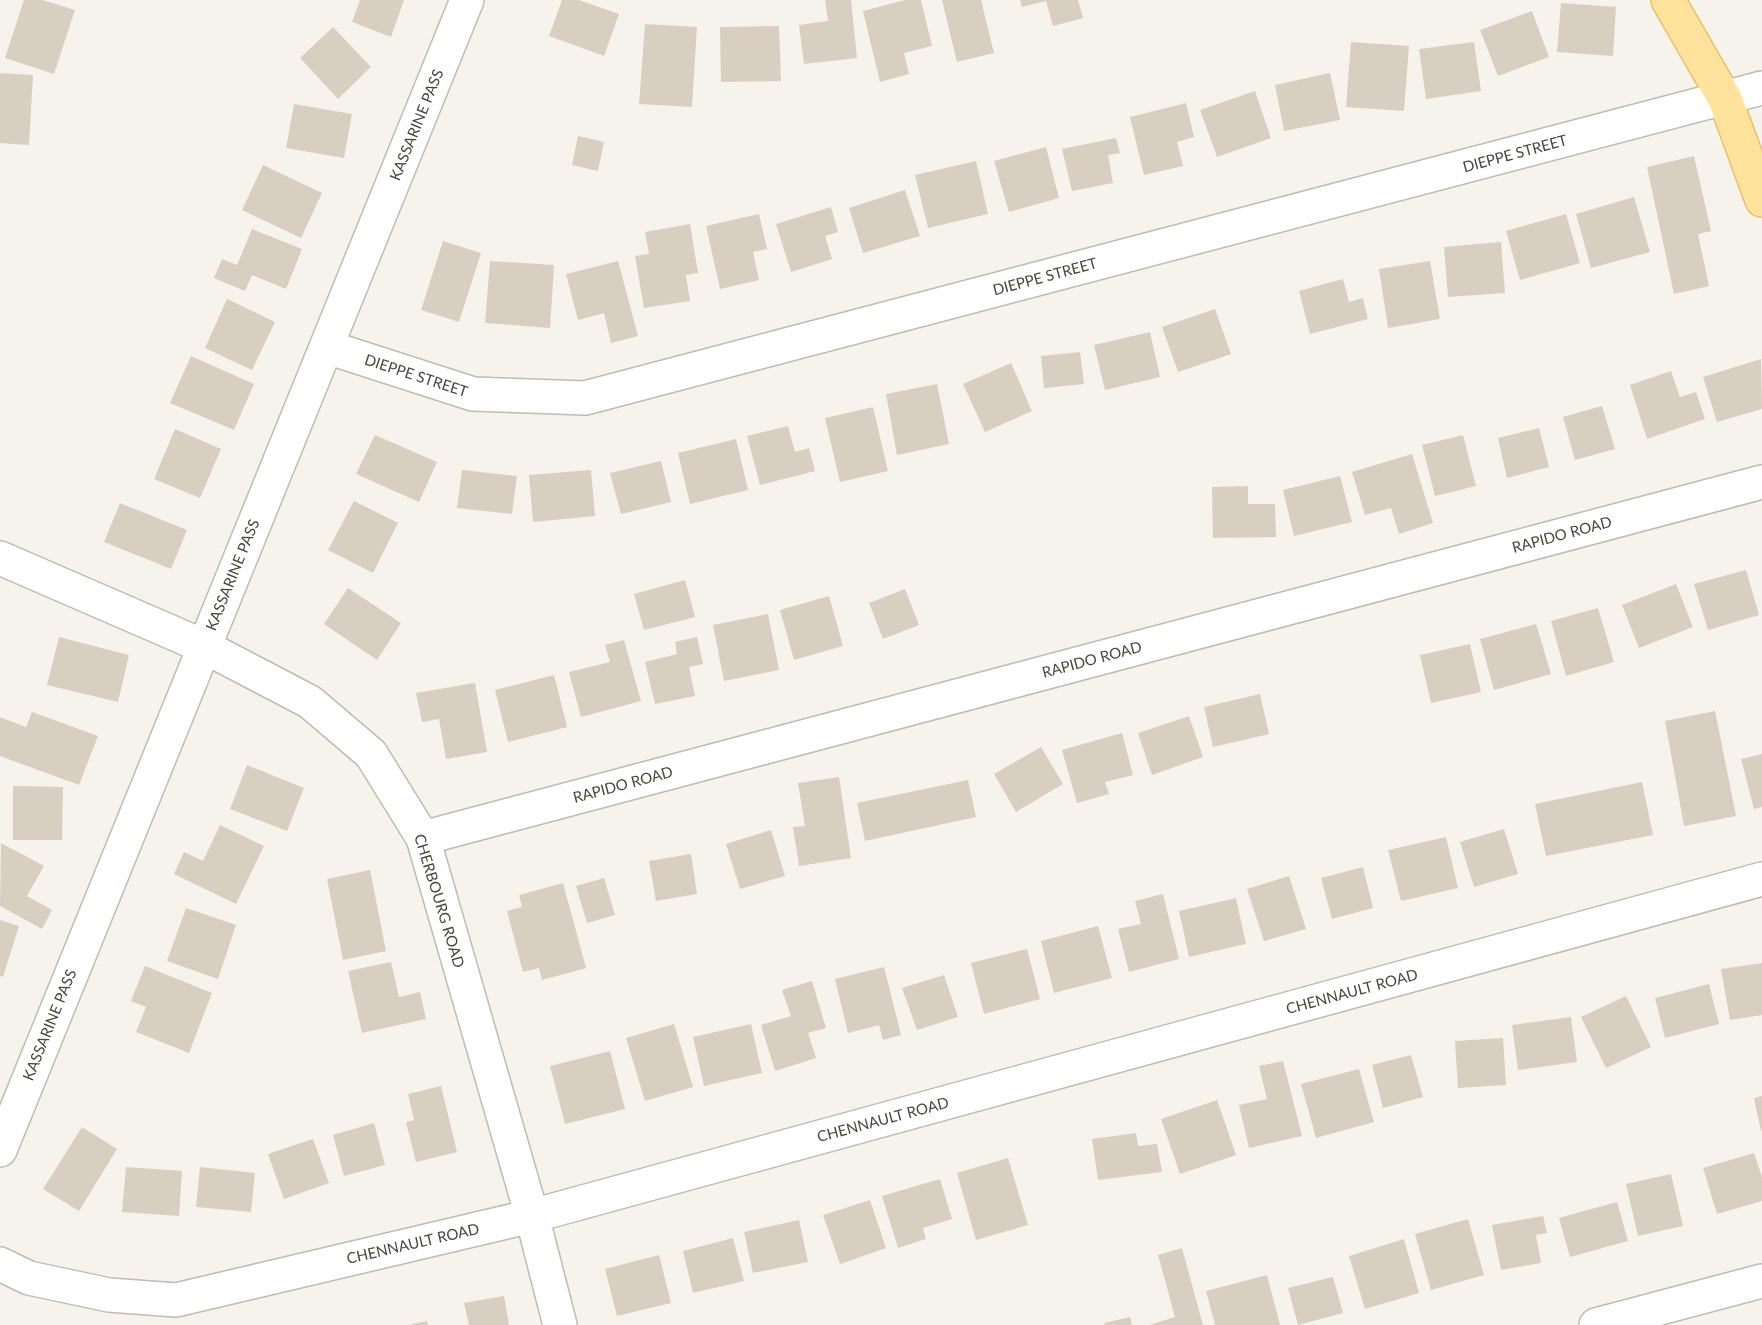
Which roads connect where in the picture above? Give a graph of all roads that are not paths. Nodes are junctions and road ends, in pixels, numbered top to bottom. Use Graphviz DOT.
graph roads {
  1 [pos="467,0"];
  2 [pos="1668,0"];
  3 [pos="1762,88"];
  4 [pos="1725,99"];
  5 [pos="1762,200"];
  6 [pos="327,347"];
  7 [pos="1762,482"];
  8 [pos="0,558"];
  9 [pos="204,646"];
  10 [pos="423,838"];
  11 [pos="1762,879"];
  12 [pos="0,1150"];
  13 [pos="532,1216"];
  14 [pos="0,1264"];
  15 [pos="1762,1281"];
  16 [pos="560,1325"];
  17 [pos="1596,1325"];
  1 -- 6 [label="street, KASSARINE PASS"];
  2 -- 4 [label="main road"];
  3 -- 4 [label="street, DIEPPE STREET"];
  4 -- 5 [label="main road"];
  4 -- 6 [label="street, DIEPPE STREET"];
  6 -- 9 [label="street, KASSARINE PASS"];
  7 -- 10 [label="street, RAPIDO ROAD"];
  8 -- 9 [label="street, CHERBOURG ROAD"];
  9 -- 10 [label="street, CHERBOURG ROAD"];
  9 -- 12 [label="street, KASSARINE PASS"];
  10 -- 13 [label="street, CHERBOURG ROAD"];
  11 -- 13 [label="street, CHENNAULT ROAD"];
  13 -- 14 [label="street, CHENNAULT ROAD"];
  13 -- 16 [label="street, CHERBOURG ROAD"];
  15 -- 17 [label="street"];
}
